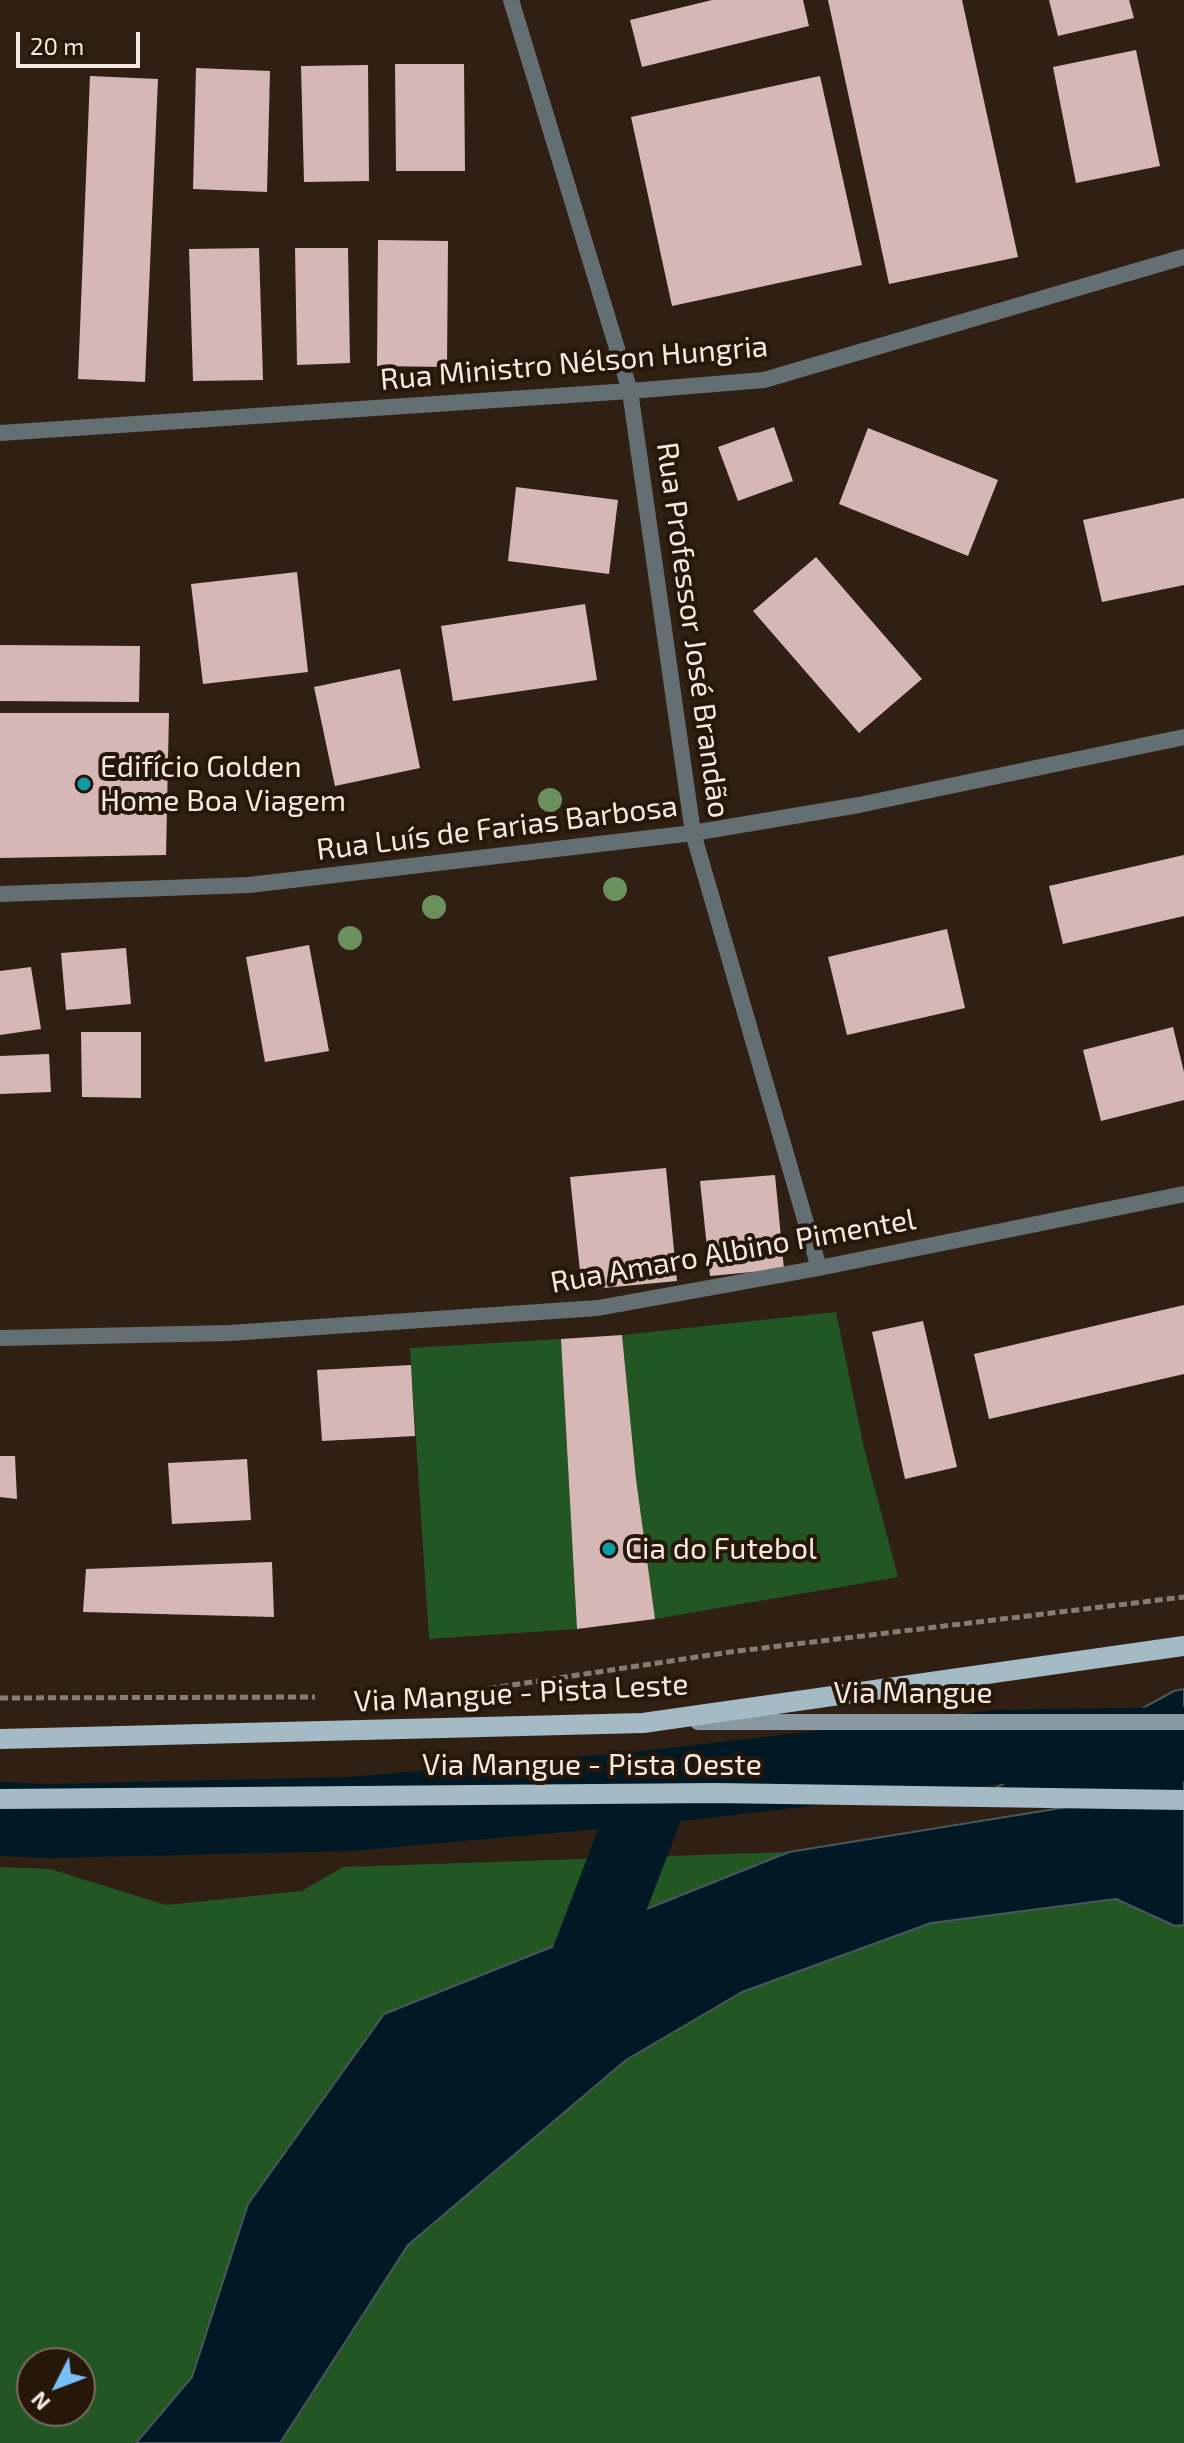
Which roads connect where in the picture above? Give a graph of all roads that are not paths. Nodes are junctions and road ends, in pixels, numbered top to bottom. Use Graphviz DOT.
graph roads {
  1 [pos="511,0"];
  2 [pos="1184,257"];
  3 [pos="630,391"];
  4 [pos="0,433"];
  5 [pos="1184,737"];
  6 [pos="693,833"];
  7 [pos="0,894"];
  8 [pos="1184,1194"];
  9 [pos="819,1268"];
  10 [pos="0,1338"];
  11 [pos="1184,1646"];
  12 [pos="1184,1722"];
  13 [pos="643,1723"];
  14 [pos="0,1739"];
  15 [pos="0,1799"];
  16 [pos="1184,1800"];
  1 -- 3 [label="street, Rua Professor José Brandão"];
  2 -- 3 [label="street, Rua Ministro Nélson Hungria"];
  3 -- 4 [label="street, Rua Ministro Nélson Hungria"];
  3 -- 6 [label="street, Rua Professor José Brandão"];
  5 -- 6 [label="street, Rua Luís de Farias Barbosa"];
  6 -- 7 [label="street, Rua Luís de Farias Barbosa"];
  6 -- 9 [label="street, Rua Professor José Brandão"];
  8 -- 9 [label="street, Rua Amaro Albino Pimentel"];
  9 -- 10 [label="street, Rua Amaro Albino Pimentel"];
  11 -- 13 [label="main road, Via Mangue - Pista Leste"];
  12 -- 13 [label="main road, Via Mangue"];
  13 -- 14 [label="main road, Via Mangue - Pista Leste"];
  15 -- 16 [label="main road, Via Mangue - Pista Oeste"];
}
